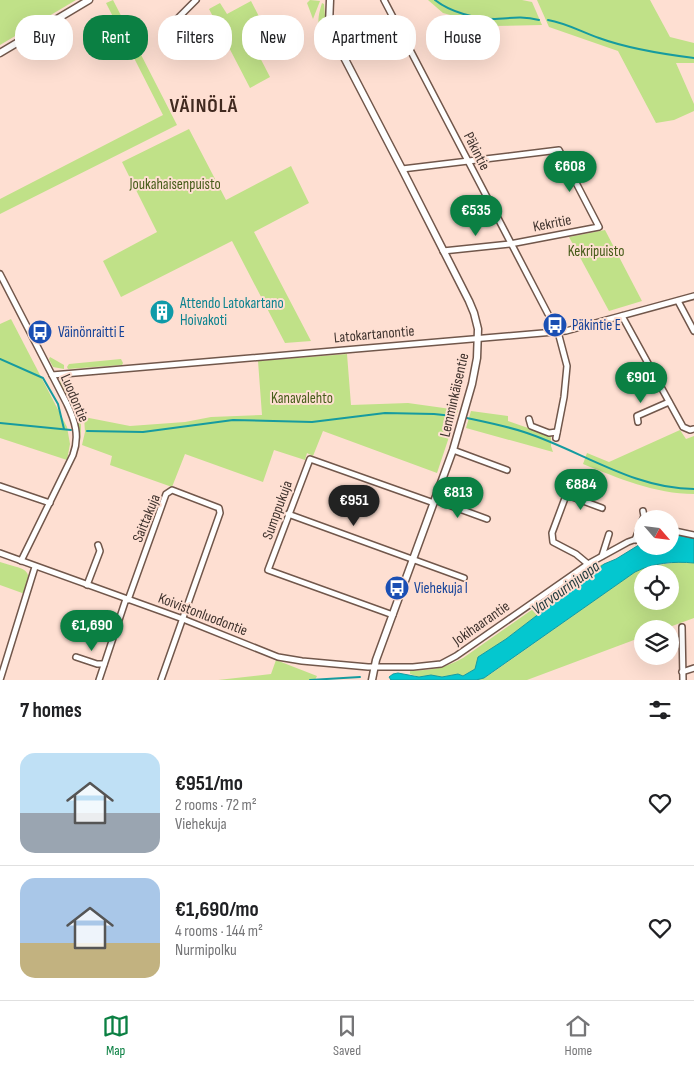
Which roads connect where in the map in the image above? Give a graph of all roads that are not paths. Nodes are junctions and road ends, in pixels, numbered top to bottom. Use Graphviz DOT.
graph roads {
  1 [pos="90,0"];
  2 [pos="196,0"];
  3 [pos="330,0"];
  4 [pos="384,0"];
  5 [pos="181,15"];
  6 [pos="0,53"];
  7 [pos="468,160"];
  8 [pos="402,169"];
  9 [pos="510,244"];
  10 [pos="443,251"];
  11 [pos="0,274"];
  12 [pos="694,296"];
  13 [pos="678,301"];
  14 [pos="548,314"];
  15 [pos="622,316"];
  16 [pos="694,331"];
  17 [pos="558,332"];
  18 [pos="478,338"];
  19 [pos="52,374"];
  20 [pos="669,402"];
  21 [pos="529,419"];
  22 [pos="638,422"];
  23 [pos="694,429"];
  24 [pos="453,450"];
  25 [pos="507,470"];
  26 [pos="574,474"];
  27 [pos="0,486"];
  28 [pos="567,495"];
  29 [pos="434,501"];
  30 [pos="50,503"];
  31 [pos="602,508"];
  32 [pos="288,514"];
  33 [pos="487,519"];
  34 [pos="679,532"];
  35 [pos="609,534"];
  36 [pos="694,535"];
  37 [pos="634,540"];
  38 [pos="98,545"];
  39 [pos="0,554"];
  40 [pos="602,556"];
  41 [pos="414,559"];
  42 [pos="21,561"];
  43 [pos="588,564"];
  44 [pos="35,567"];
  45 [pos="464,578"];
  46 [pos="88,585"];
  47 [pos="127,599"];
  48 [pos="393,615"];
  49 [pos="183,619"];
  50 [pos="682,627"];
  51 [pos="76,657"];
  52 [pos="104,664"];
  53 [pos="374,667"];
  54 [pos="694,668"];
  55 [pos="682,672"];
  56 [pos="1,676"];
  57 [pos="99,680"];
  58 [pos="161,680"];
  59 [pos="372,680"];
  60 [pos="683,680"];
  1 -- 6 [label="street"];
  2 -- 5 [label="street"];
  3 -- 8 [label="street, Lemminkäisentie"];
  4 -- 7 [label="street, Päkintie"];
  7 -- 8 [label="street"];
  7 -- 9 [label="street, Päkintie"];
  7 -- 9 [label="street, Kekritie"];
  8 -- 10 [label="street, Lemminkäisentie"];
  9 -- 10 [label="street, Kekritie"];
  9 -- 14 [label="street, Päkintie"];
  10 -- 18 [label="street, Lemminkäisentie"];
  11 -- 19 [label="street, Luodontie"];
  12 -- 13 [label="street, Latokartanontie"];
  13 -- 15 [label="street, Latokartanontie"];
  13 -- 16 [label="street"];
  15 -- 17 [label="street, Latokartanontie"];
  15 -- 20 [label="street"];
  17 -- 18 [label="street, Latokartanontie"];
  17 -- 21 [label="street"];
  18 -- 19 [label="street, Latokartanontie"];
  18 -- 24 [label="street, Lemminkäisentie"];
  19 -- 30 [label="street, Luodontie"];
  20 -- 22 [label="street"];
  20 -- 23 [label="street"];
  24 -- 25 [label="street"];
  24 -- 29 [label="street, Lemminkäisentie"];
  26 -- 28 [label="street"];
  27 -- 30 [label="street"];
  28 -- 31 [label="street"];
  28 -- 43 [label="street"];
  29 -- 32 [label="street, Sumppukuja"];
  29 -- 33 [label="street"];
  29 -- 41 [label="street, Lemminkäisentie"];
  30 -- 42 [label="street, Luodontie"];
  32 -- 41 [label="street"];
  32 -- 48 [label="street, Sumppukuja"];
  34 -- 36 [label="street"];
  35 -- 40 [label="street"];
  37 -- 40 [label="street, Jokihaarantie"];
  38 -- 46 [label="street"];
  39 -- 42 [label="street, Koivistonluodontie"];
  40 -- 43 [label="street, Jokihaarantie"];
  41 -- 45 [label="street"];
  41 -- 48 [label="street, Lemminkäisentie"];
  42 -- 44 [label="street, Koivistonluodontie"];
  43 -- 53 [label="street, Jokihaarantie"];
  44 -- 46 [label="street, Koivistonluodontie"];
  44 -- 56 [label="street"];
  46 -- 47 [label="street, Koivistonluodontie"];
  47 -- 49 [label="street, Koivistonluodontie"];
  47 -- 49 [label="street, Saittakuja"];
  47 -- 52 [label="street"];
  48 -- 53 [label="street, Lemminkäisentie"];
  49 -- 53 [label="street, Koivistonluodontie"];
  49 -- 58 [label="street"];
  50 -- 55 [label="street"];
  51 -- 52 [label="street"];
  52 -- 57 [label="street"];
  53 -- 59 [label="street, Lemminkäisentie"];
  54 -- 55 [label="street"];
  55 -- 60 [label="street"];
}
